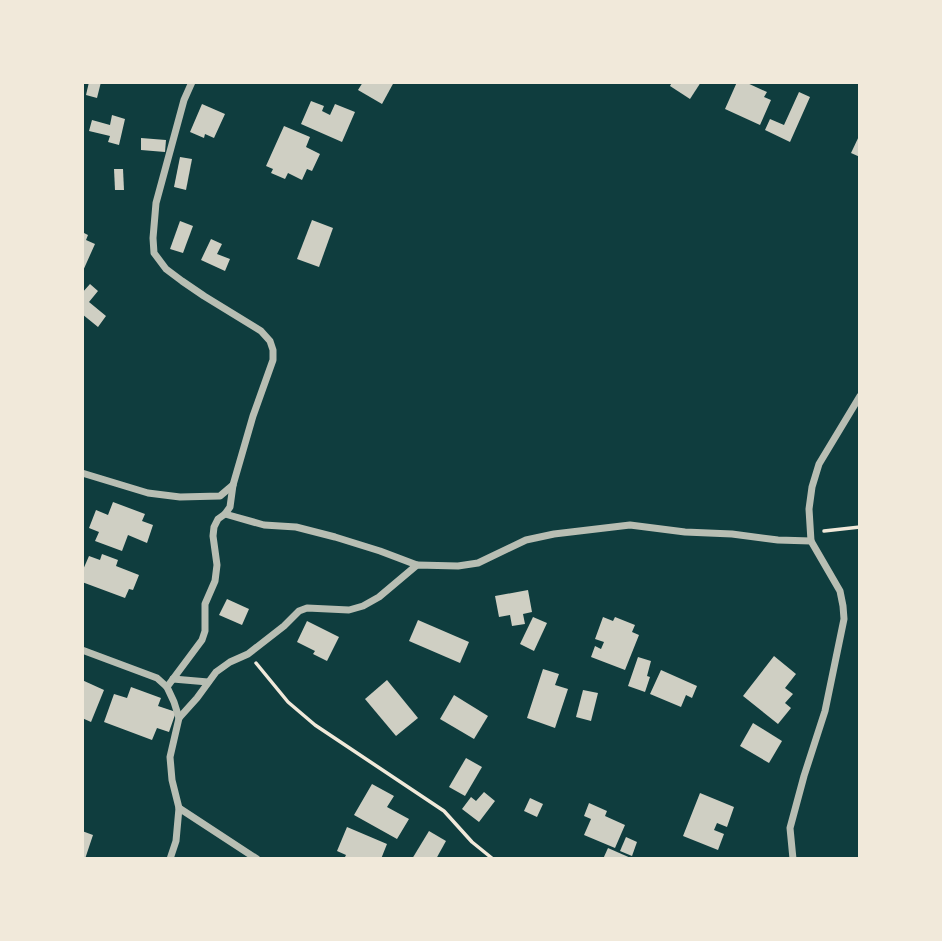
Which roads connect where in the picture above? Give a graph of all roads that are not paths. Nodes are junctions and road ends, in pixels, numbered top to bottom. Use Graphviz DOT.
graph roads {
  1 [pos="192,83"];
  2 [pos="860,396"];
  3 [pos="82,473"];
  4 [pos="233,485"];
  5 [pos="225,514"];
  6 [pos="811,537"];
  7 [pos="417,565"];
  8 [pos="82,650"];
  9 [pos="173,679"];
  10 [pos="208,682"];
  11 [pos="167,687"];
  12 [pos="178,718"];
  13 [pos="179,808"];
  14 [pos="170,859"];
  15 [pos="257,859"];
  16 [pos="793,859"];
  1 -- 4 [label="street"];
  2 -- 6 [label="street"];
  3 -- 4 [label="street"];
  4 -- 5 [label="street"];
  5 -- 7 [label="street"];
  5 -- 9 [label="street"];
  6 -- 7 [label="street"];
  6 -- 16 [label="street"];
  7 -- 10 [label="street"];
  8 -- 11 [label="street"];
  9 -- 10 [label="street"];
  9 -- 11 [label="street"];
  10 -- 12 [label="street"];
  11 -- 12 [label="street"];
  12 -- 13 [label="street"];
  13 -- 14 [label="street"];
  13 -- 15 [label="street"];
}
